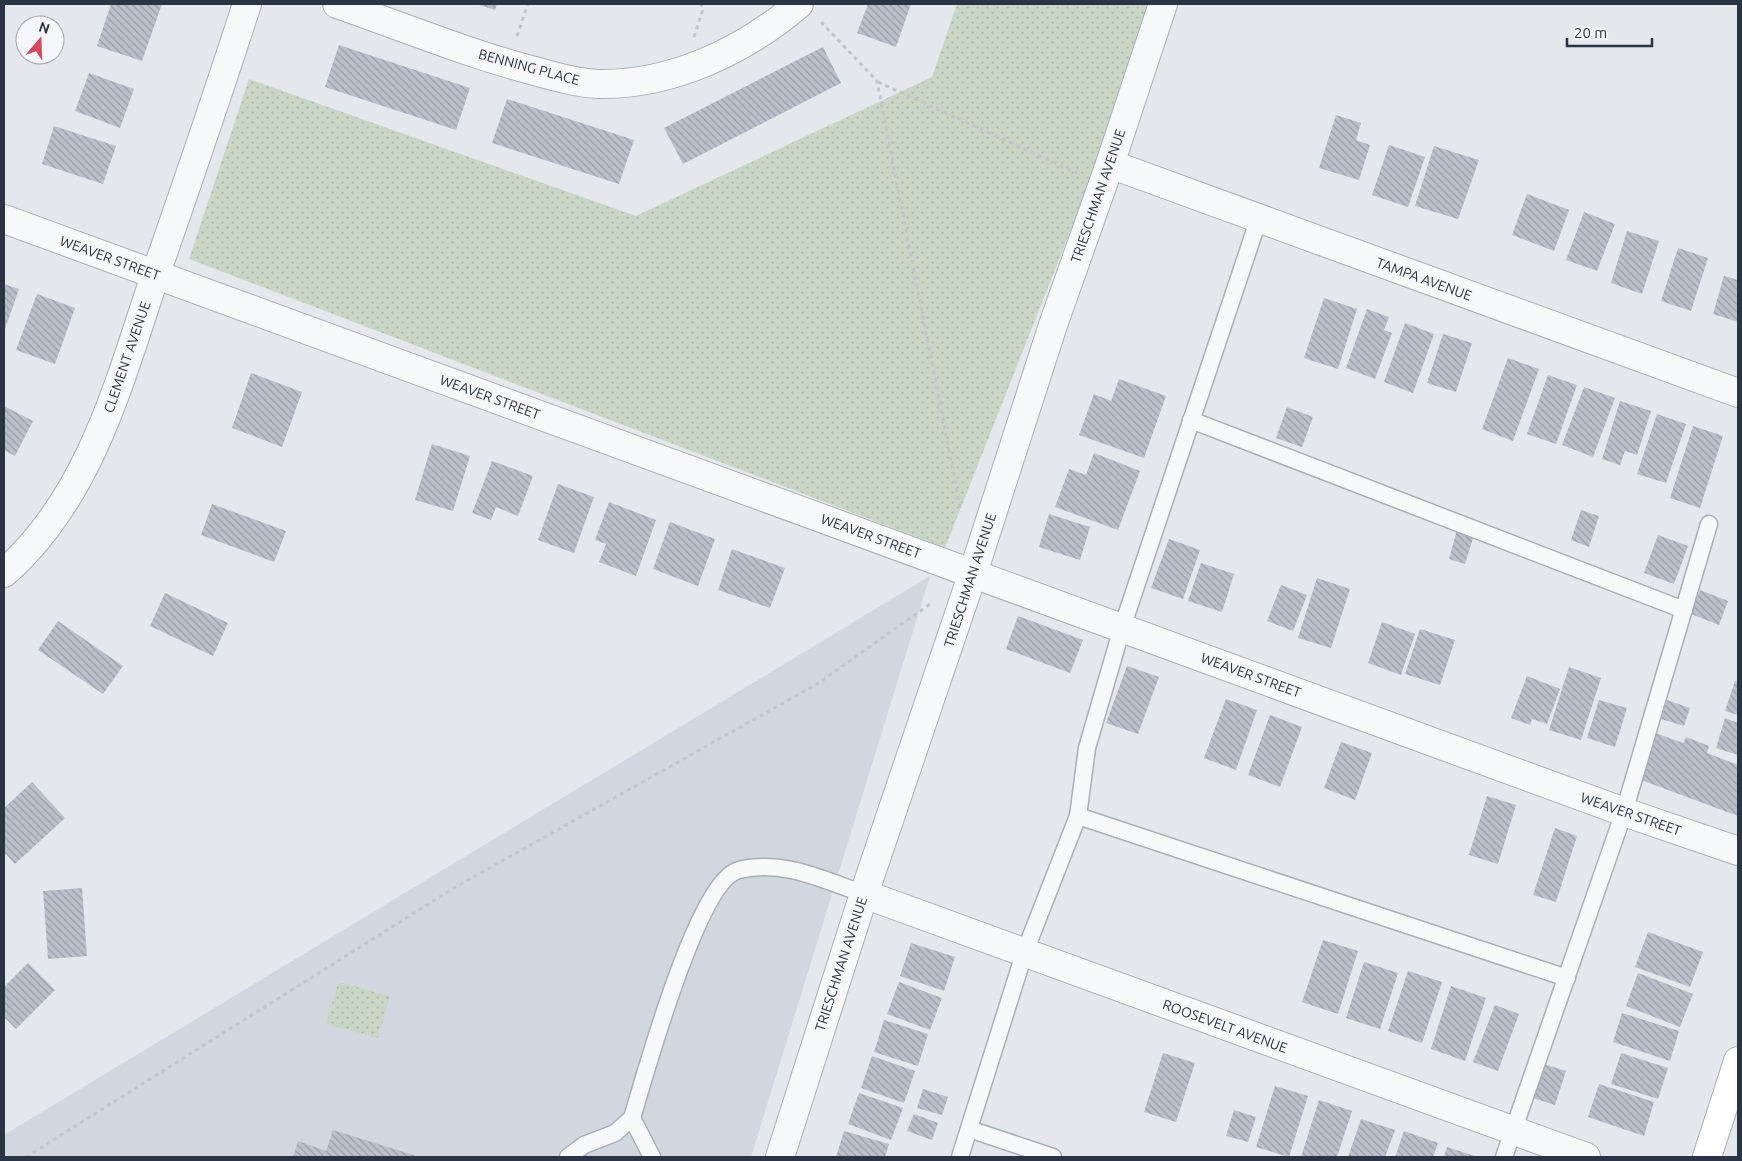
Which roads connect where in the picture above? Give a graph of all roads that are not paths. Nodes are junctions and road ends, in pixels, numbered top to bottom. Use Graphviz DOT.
graph roads {
  1 [pos="247,4"];
  2 [pos="337,4"];
  3 [pos="1163,4"];
  4 [pos="808,11"];
  5 [pos="1110,164"];
  6 [pos="1259,218"];
  7 [pos="4,219"];
  8 [pos="156,275"];
  9 [pos="1738,393"];
  10 [pos="1191,420"];
  11 [pos="1709,524"];
  12 [pos="4,573"];
  13 [pos="973,573"];
  14 [pos="1684,610"];
  15 [pos="1122,628"];
  16 [pos="1624,812"];
  17 [pos="1078,816"];
  18 [pos="1738,851"];
  19 [pos="864,894"];
  20 [pos="1024,954"];
  21 [pos="1568,978"];
  22 [pos="1738,1061"];
  23 [pos="632,1118"];
  24 [pos="969,1129"];
  25 [pos="1512,1130"];
  26 [pos="568,1157"];
  27 [pos="652,1157"];
  28 [pos="780,1157"];
  29 [pos="960,1157"];
  30 [pos="1053,1157"];
  31 [pos="1504,1157"];
  32 [pos="1586,1157"];
  33 [pos="1707,1157"];
  1 -- 8 [label="street, CLEMENT AVENUE"];
  2 -- 4 [label="street, BENNING PLACE"];
  3 -- 5 [label="street, TRIESCHMAN AVENUE"];
  5 -- 6 [label="street, TAMPA AVENUE"];
  5 -- 13 [label="street, TRIESCHMAN AVENUE"];
  6 -- 9 [label="street, TAMPA AVENUE"];
  6 -- 10 [label="lane"];
  7 -- 8 [label="street, WEAVER STREET"];
  8 -- 12 [label="street, CLEMENT AVENUE"];
  8 -- 13 [label="street, WEAVER STREET"];
  10 -- 14 [label="lane"];
  10 -- 15 [label="lane"];
  11 -- 14 [label="lane"];
  13 -- 15 [label="street, WEAVER STREET"];
  13 -- 19 [label="street, TRIESCHMAN AVENUE"];
  14 -- 16 [label="lane"];
  15 -- 16 [label="street, WEAVER STREET"];
  15 -- 17 [label="lane"];
  16 -- 18 [label="street, WEAVER STREET"];
  16 -- 21 [label="lane"];
  17 -- 20 [label="lane"];
  17 -- 21 [label="lane"];
  19 -- 20 [label="street, ROOSEVELT AVENUE"];
  19 -- 23 [label="lane"];
  19 -- 28 [label="street, TRIESCHMAN AVENUE"];
  20 -- 24 [label="lane"];
  20 -- 25 [label="street, ROOSEVELT AVENUE"];
  21 -- 25 [label="lane"];
  22 -- 33 [label="street"];
  23 -- 26 [label="lane"];
  23 -- 27 [label="lane"];
  24 -- 29 [label="lane"];
  24 -- 30 [label="lane"];
  25 -- 31 [label="lane"];
  25 -- 32 [label="street, ROOSEVELT AVENUE"];
}
